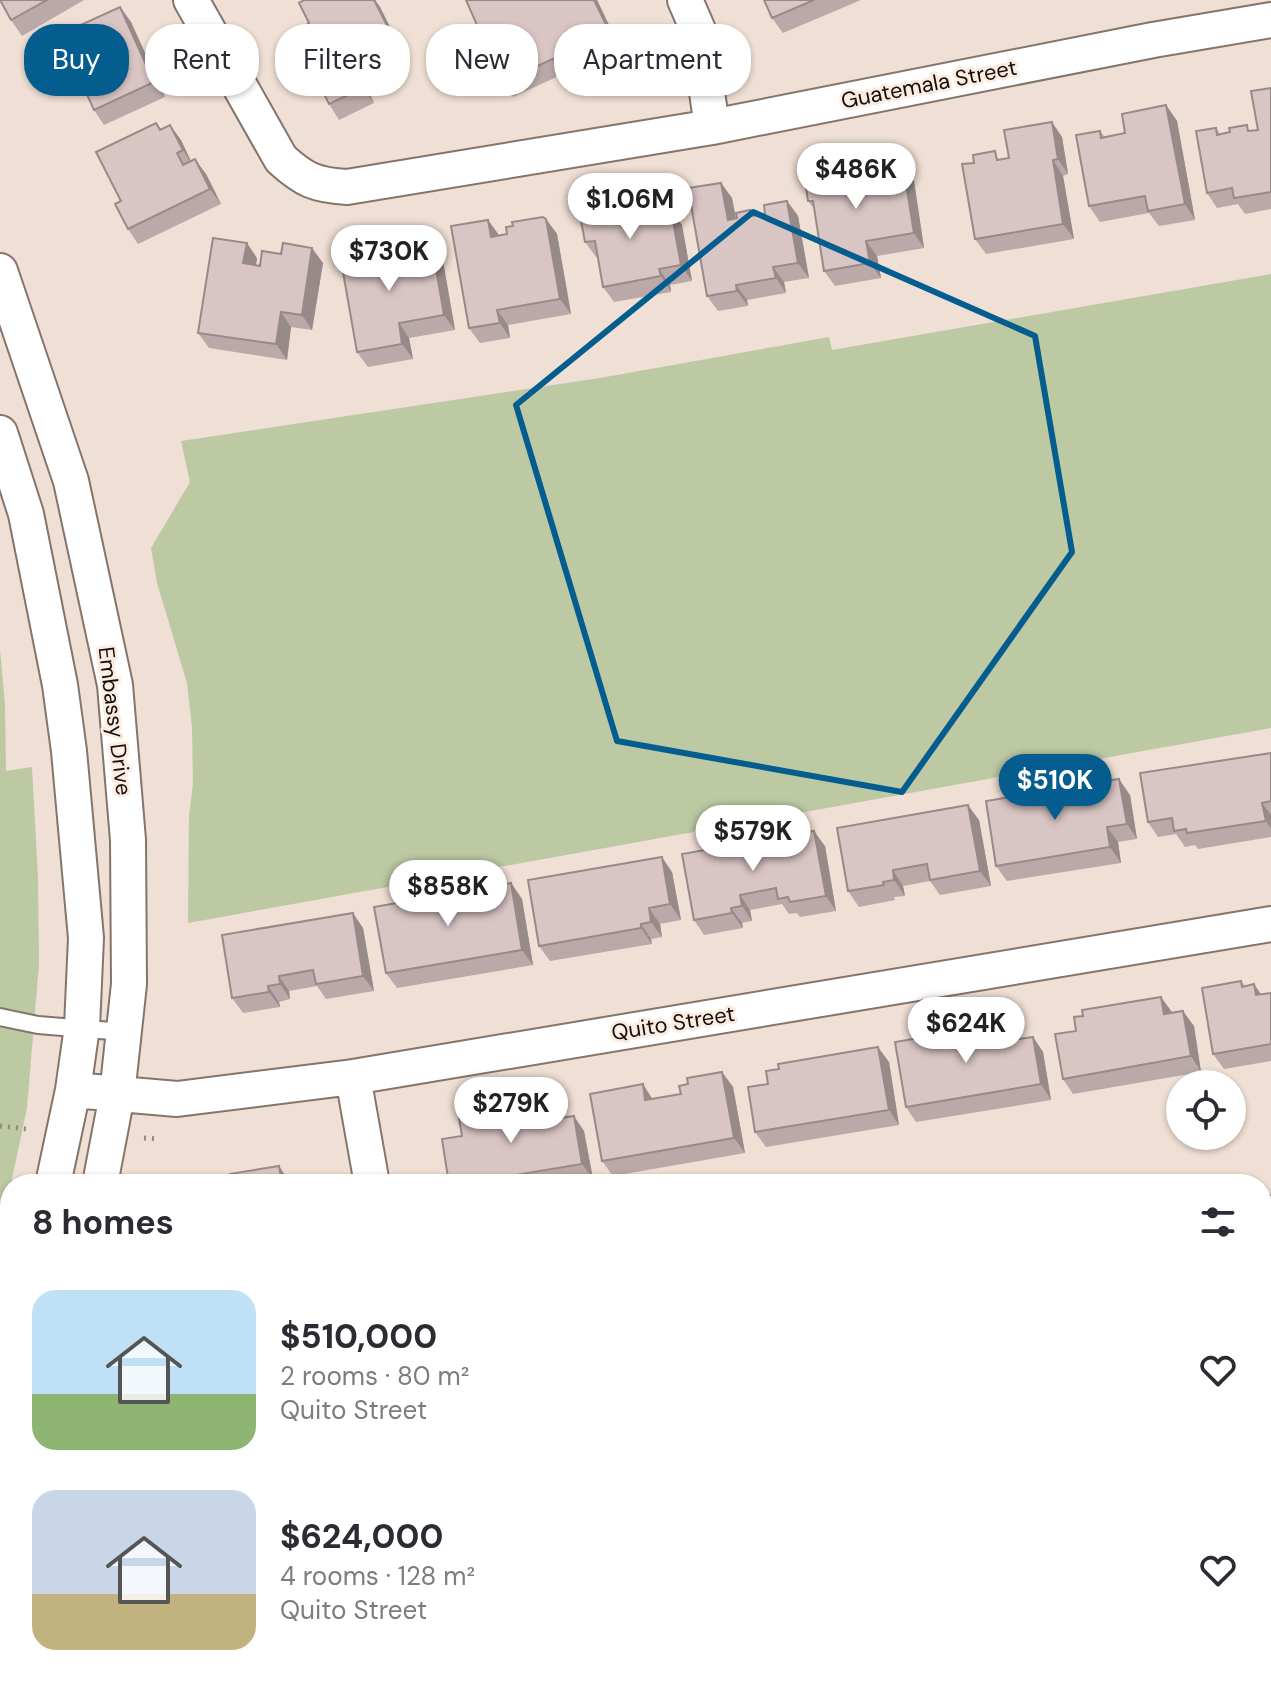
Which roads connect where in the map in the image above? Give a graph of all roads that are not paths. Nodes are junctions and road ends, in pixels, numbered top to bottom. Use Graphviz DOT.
graph roads {
  1 [pos="191,0"];
  2 [pos="685,0"];
  3 [pos="1221,14"];
  4 [pos="1271,20"];
  5 [pos="712,127"];
  6 [pos="0,271"];
  7 [pos="0,433"];
  8 [pos="1271,924"];
  9 [pos="0,1017"];
  10 [pos="82,1027"];
  11 [pos="124,1032"];
  12 [pos="353,1077"];
  13 [pos="73,1090"];
  14 [pos="117,1095"];
  15 [pos="55,1174"];
  16 [pos="102,1174"];
  17 [pos="370,1174"];
  1 -- 5 [label="street, Guatemala Street"];
  2 -- 5 [label="street"];
  3 -- 4 [label="street, Guatemala Street"];
  3 -- 5 [label="street, Guatemala Street"];
  6 -- 11 [label="street, Embassy Drive"];
  7 -- 10 [label="street"];
  8 -- 12 [label="street, Quito Street"];
  9 -- 10 [label="lane"];
  10 -- 11 [label="lane"];
  10 -- 13 [label="street"];
  11 -- 14 [label="street, Embassy Drive"];
  12 -- 14 [label="street, Quito Street"];
  12 -- 17 [label="street"];
  13 -- 14 [label="street, Quito Street"];
  13 -- 15 [label="street"];
  14 -- 16 [label="street, Embassy Drive"];
}
